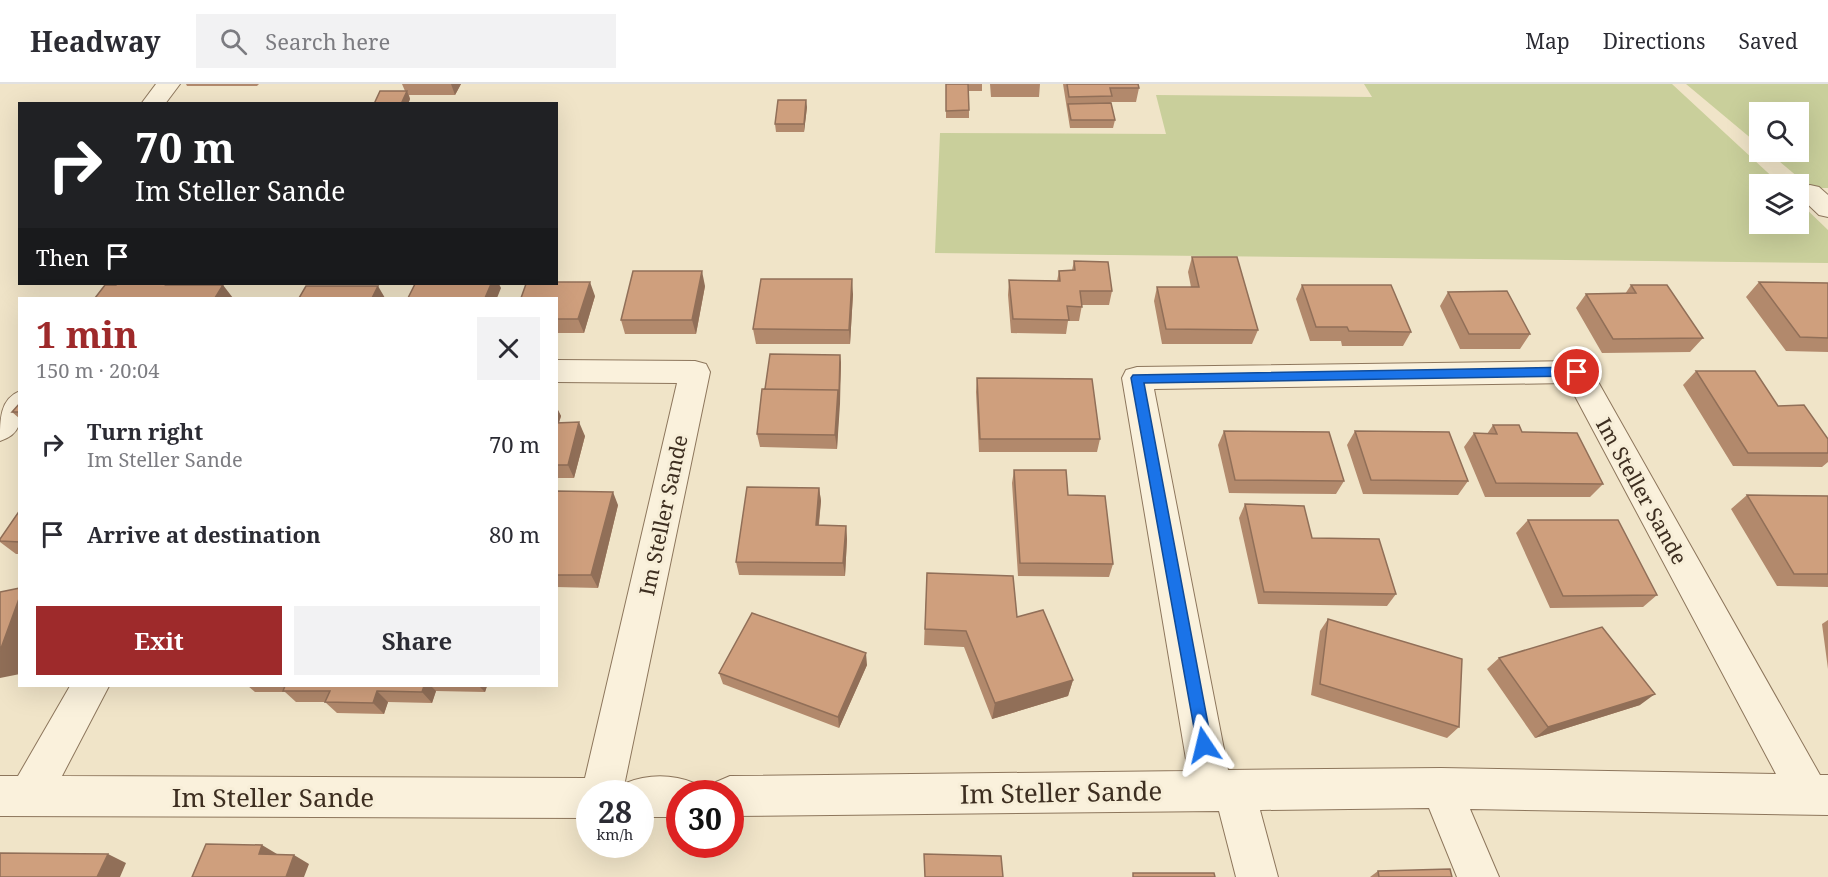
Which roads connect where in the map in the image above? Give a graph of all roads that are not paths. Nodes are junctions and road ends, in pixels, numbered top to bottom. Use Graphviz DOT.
graph roads {
  1 [pos="168,84"];
  2 [pos="154,102"];
  3 [pos="558,371"];
  4 [pos="18,406"];
  5 [pos="0,429"];
  6 [pos="89,687"];
  7 [pos="605,780"];
  8 [pos="1441,788"];
  9 [pos="1223,790"];
  10 [pos="1819,795"];
  11 [pos="14,796"];
  12 [pos="744,796"];
  13 [pos="576,798"];
  14 [pos="1257,877"];
  15 [pos="1478,877"];
  1 -- 2 [label="street"];
  3 -- 7 [label="street, Im Steller Sande"];
  4 -- 5 [label="street"];
  6 -- 11 [label="street, Im Steller Sande"];
  8 -- 9 [label="street, Im Steller Sande"];
  8 -- 10 [label="street, Im Steller Sande"];
  8 -- 15 [label="street"];
  9 -- 10 [label="street, Im Steller Sande"];
  9 -- 12 [label="street, Im Steller Sande"];
  9 -- 14 [label="street"];
  11 -- 13 [label="street, Im Steller Sande"];
}
